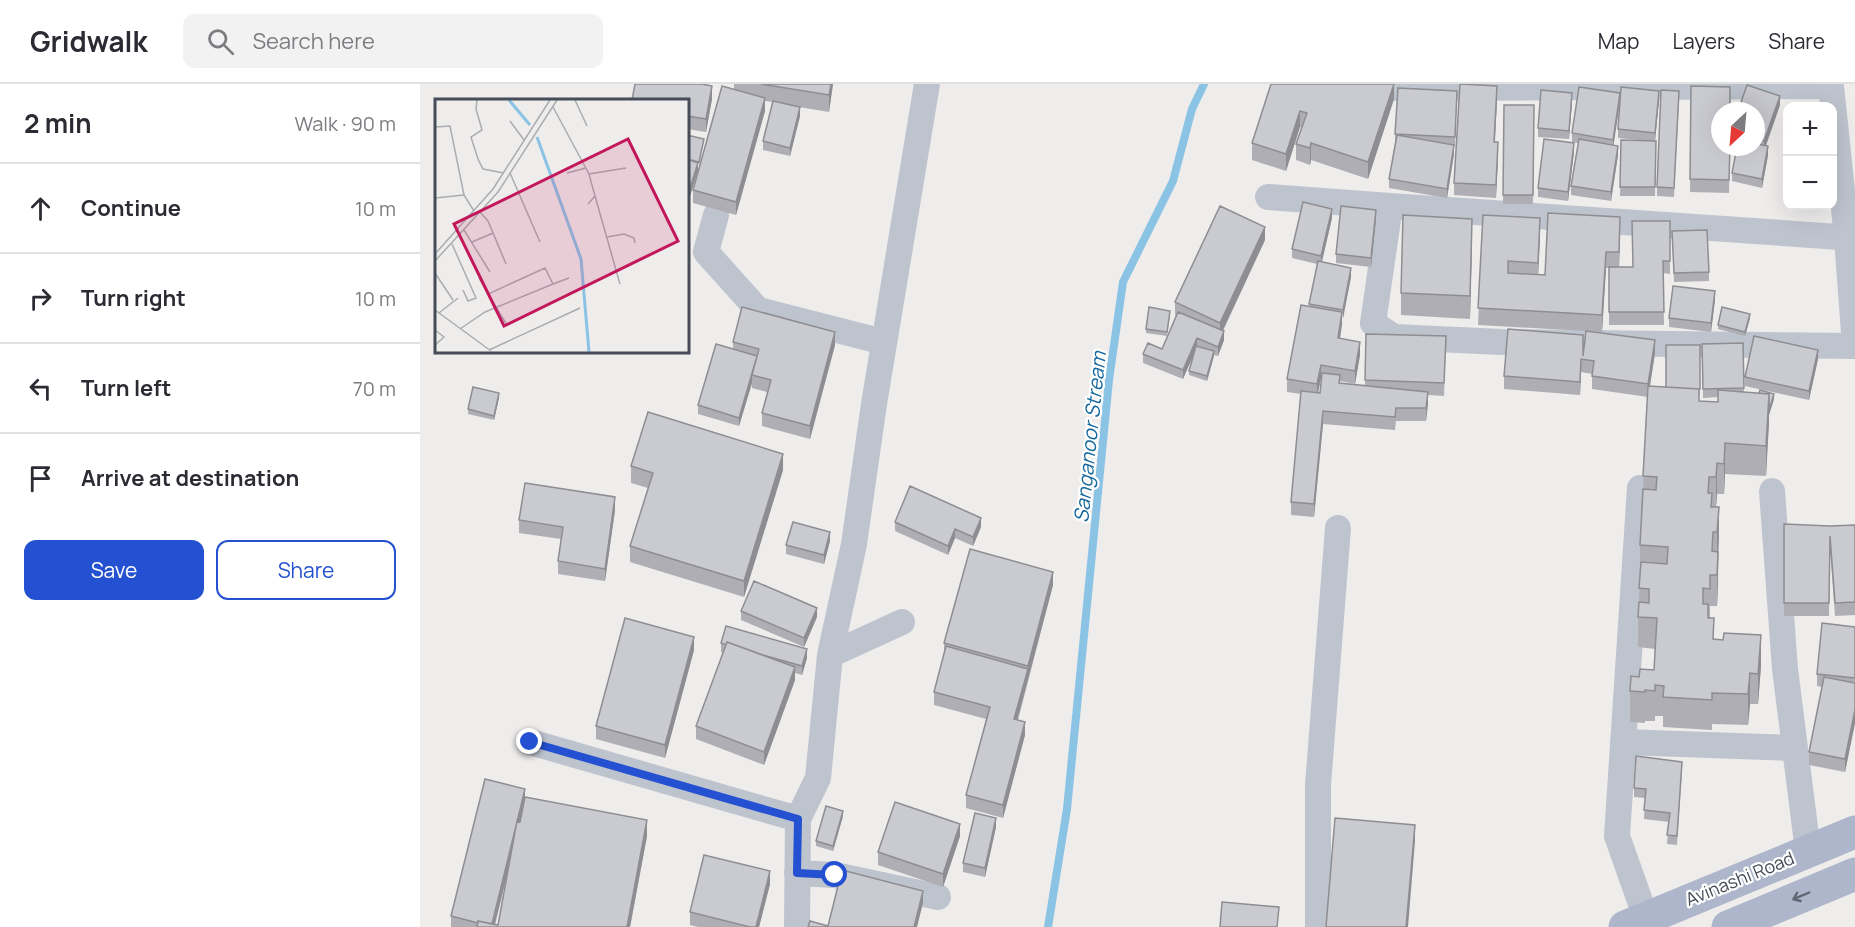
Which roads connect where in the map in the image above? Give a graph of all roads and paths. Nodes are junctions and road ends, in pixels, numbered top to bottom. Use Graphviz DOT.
graph roads {
  1 [pos="927,84"];
  2 [pos="1396,88"];
  3 [pos="1268,197"];
  4 [pos="1390,206"];
  5 [pos="716,215"];
  6 [pos="1851,238"];
  7 [pos="884,342"];
  8 [pos="1855,348"];
  9 [pos="1640,488"];
  10 [pos="1772,491"];
  11 [pos="1338,528"];
  12 [pos="902,622"];
  13 [pos="830,655"];
  14 [pos="530,742"];
  15 [pos="1623,742"];
  16 [pos="1795,747"];
  17 [pos="798,819"];
  18 [pos="1855,832"];
  19 [pos="1808,851"];
  20 [pos="797,873"];
  21 [pos="1855,874"];
  22 [pos="938,897"];
  23 [pos="1635,923"];
  24 [pos="796,927"];
  25 [pos="1318,927"];
  26 [pos="1728,927"];
  1 -- 7 [label="street"];
  2 -- 6 [label="street"];
  3 -- 4 [label="street"];
  4 -- 6 [label="street"];
  4 -- 8 [label="street"];
  5 -- 7 [label="street"];
  6 -- 8 [label="street"];
  7 -- 13 [label="street"];
  9 -- 15 [label="street"];
  10 -- 16 [label="street"];
  11 -- 25 [label="street"];
  12 -- 13 [label="street"];
  13 -- 17 [label="street"];
  14 -- 17 [label="street"];
  15 -- 16 [label="street"];
  15 -- 23 [label="street"];
  16 -- 19 [label="street"];
  17 -- 20 [label="street"];
  18 -- 19 [label="main road, Avinashi Road"];
  19 -- 23 [label="main road, Avinashi Road"];
  20 -- 22 [label="street"];
  20 -- 24 [label="street"];
  21 -- 26 [label="main road, one-way"];
}
